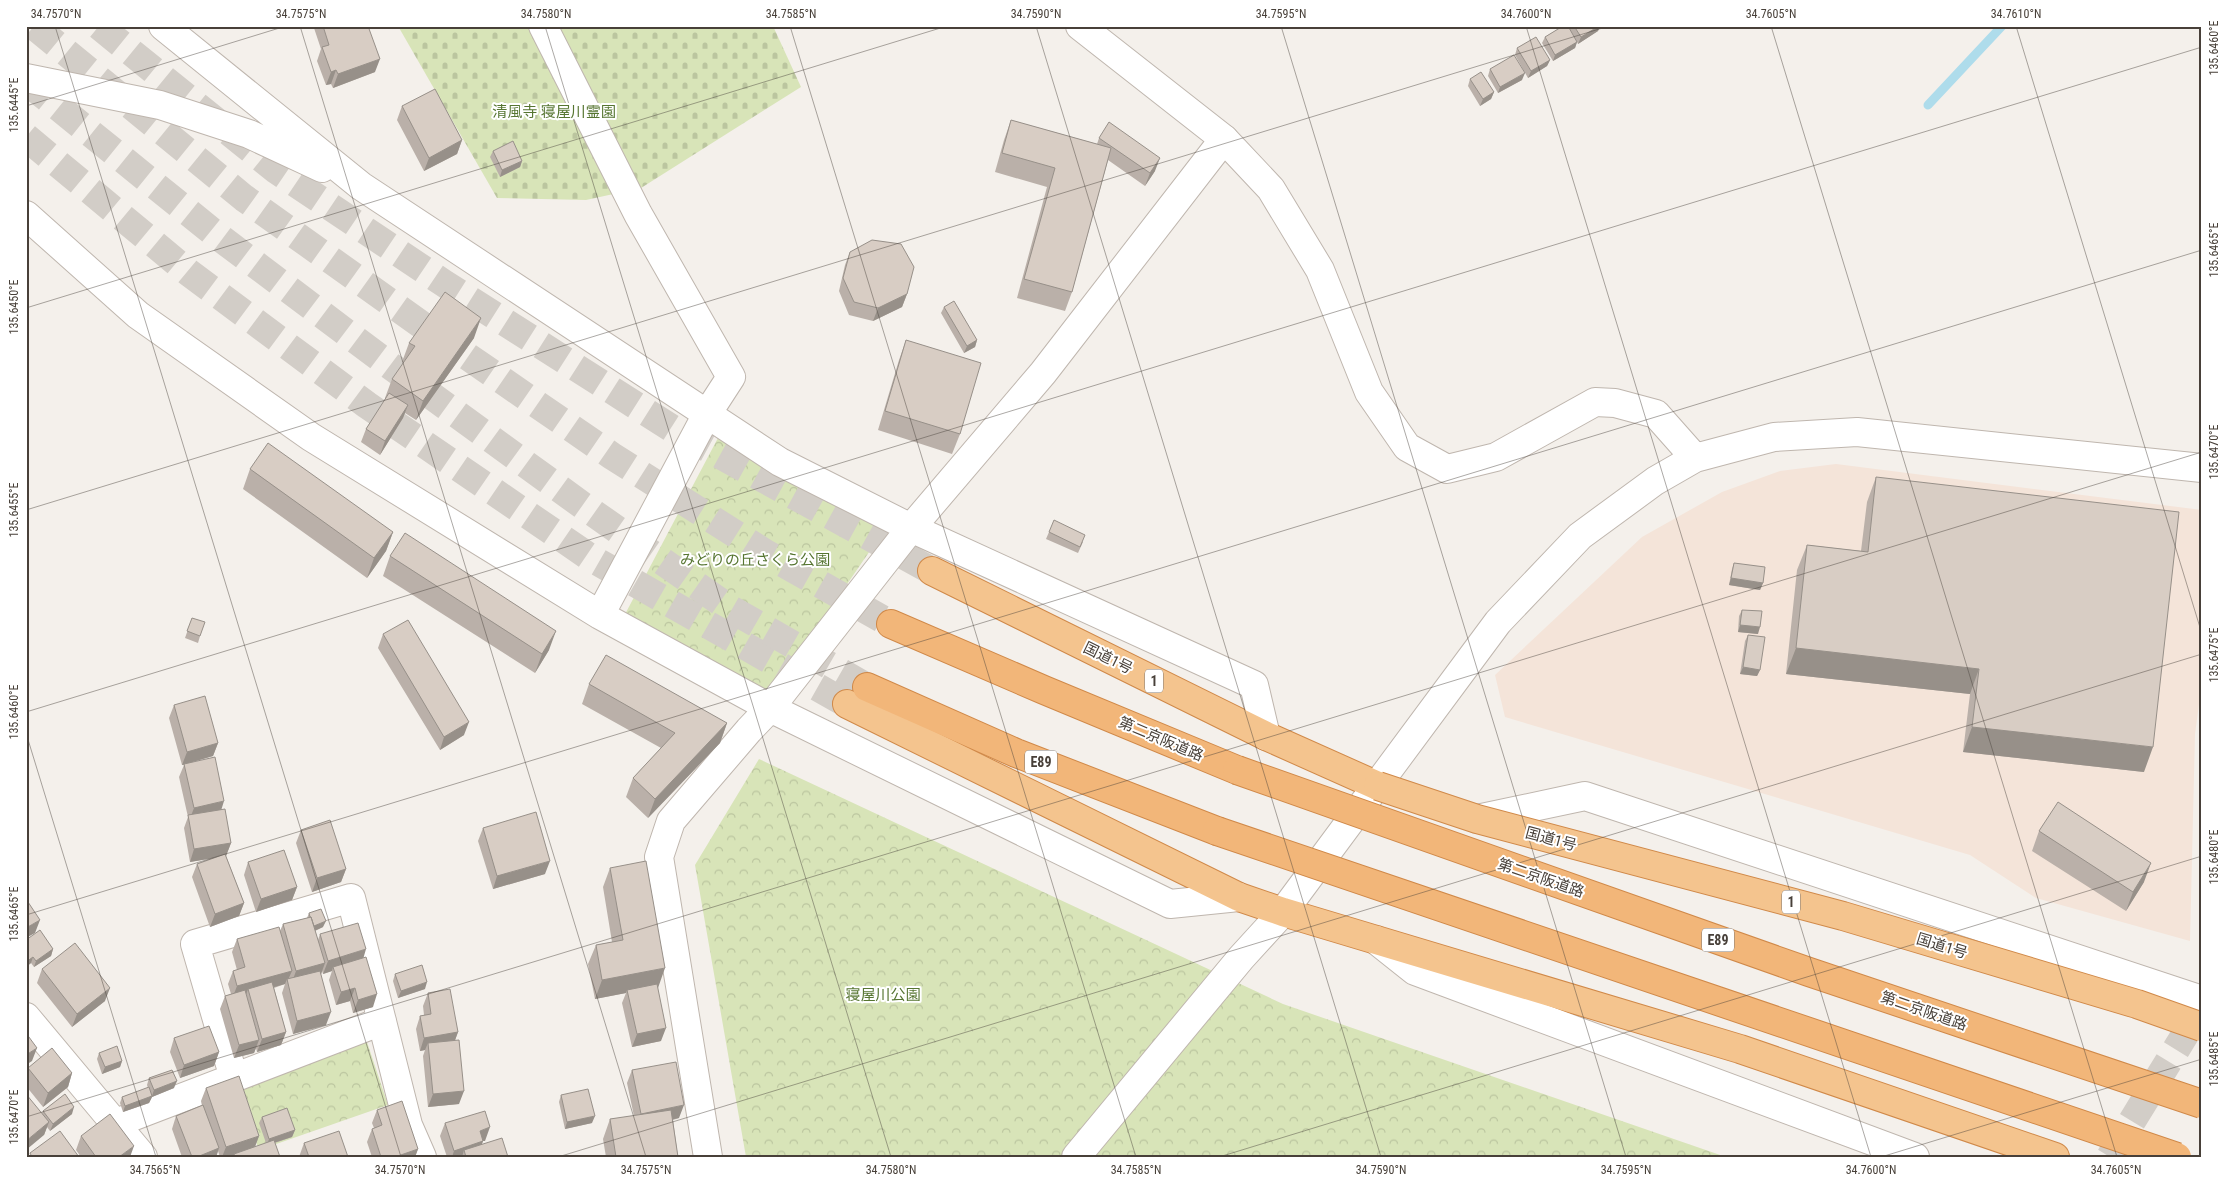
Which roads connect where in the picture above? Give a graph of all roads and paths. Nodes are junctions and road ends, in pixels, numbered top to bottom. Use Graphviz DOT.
graph roads {
  1 [pos="163,26"];
  2 [pos="543,26"];
  3 [pos="1080,26"];
  4 [pos="26,78"];
  5 [pos="1224,139"];
  6 [pos="361,186"];
  7 [pos="26,215"];
  8 [pos="707,414"];
  9 [pos="1695,458"];
  10 [pos="2202,468"];
  11 [pos="912,528"];
  12 [pos="932,571"];
  13 [pos="600,615"];
  14 [pos="891,624"];
  15 [pos="867,687"];
  16 [pos="846,704"];
  17 [pos="770,708"];
  18 [pos="1266,736"];
  19 [pos="1378,786"];
  20 [pos="1476,819"];
  21 [pos="1239,897"];
  22 [pos="1283,912"];
  23 [pos="1373,938"];
  24 [pos="2202,1000"];
  25 [pos="26,1017"];
  26 [pos="382,1021"];
  27 [pos="2202,1027"];
  28 [pos="234,1078"];
  29 [pos="2202,1104"];
  30 [pos="116,1123"];
  31 [pos="143,1157"];
  32 [pos="422,1157"];
  33 [pos="708,1157"];
  34 [pos="1076,1157"];
  35 [pos="1915,1157"];
  36 [pos="2055,1157"];
  37 [pos="2177,1157"];
  1 -- 6 [label="street"];
  2 -- 8 [label="street"];
  3 -- 5 [label="street"];
  4 -- 6 [label="street"];
  5 -- 9 [label="street"];
  5 -- 11 [label="street"];
  6 -- 8 [label="street"];
  7 -- 13 [label="street"];
  8 -- 11 [label="street"];
  8 -- 13 [label="street"];
  9 -- 10 [label="street"];
  9 -- 19 [label="street"];
  11 -- 17 [label="street"];
  11 -- 18 [label="street"];
  12 -- 18 [label="highway, 国道1号 / 1"];
  13 -- 17 [label="street"];
  14 -- 29 [label="highway, 第二京阪道路 / E89, bridge"];
  15 -- 37 [label="highway, E89, bridge"];
  16 -- 21 [label="highway"];
  17 -- 21 [label="street"];
  17 -- 33 [label="street"];
  18 -- 19 [label="highway, 国道1号 / 1"];
  19 -- 20 [label="highway, 国道1号 / 1, bridge"];
  19 -- 22 [label="street"];
  20 -- 24 [label="street"];
  20 -- 27 [label="highway, 国道1号 / 1, bridge"];
  21 -- 22 [label="highway"];
  22 -- 23 [label="highway"];
  22 -- 34 [label="street"];
  23 -- 35 [label="street"];
  23 -- 36 [label="highway"];
  25 -- 30 [label="street"];
  26 -- 28 [label="street"];
  26 -- 28 [label="street"];
  26 -- 32 [label="street"];
  28 -- 30 [label="street"];
  30 -- 31 [label="street"];
}
